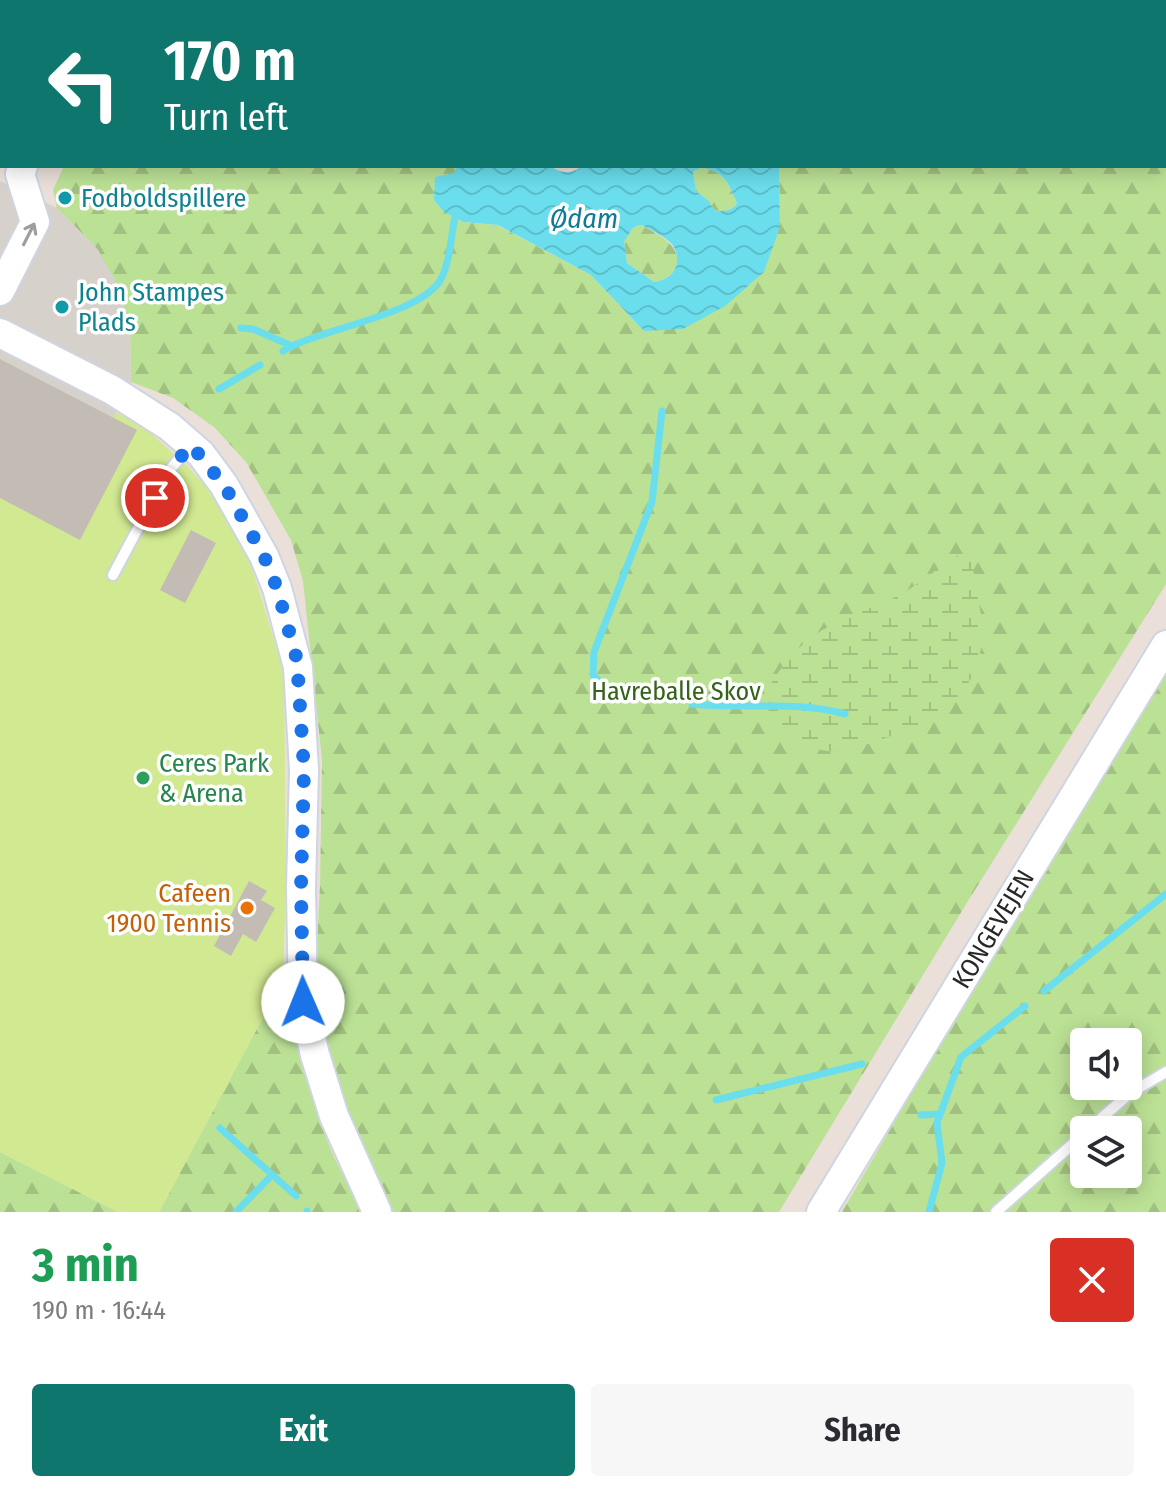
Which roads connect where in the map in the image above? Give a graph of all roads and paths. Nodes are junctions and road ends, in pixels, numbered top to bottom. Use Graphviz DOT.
graph roads {
  1 [pos="14,173"];
  2 [pos="0,291"];
  3 [pos="0,333"];
  4 [pos="191,445"];
  5 [pos="113,575"];
  6 [pos="1166,645"];
  7 [pos="1166,1072"];
  8 [pos="1104,1116"];
  9 [pos="1070,1146"];
  10 [pos="377,1212"];
  11 [pos="821,1212"];
  12 [pos="996,1212"];
  2 -- 1 [label="street, one-way"];
  3 -- 4 [label="street"];
  4 -- 5 [label="lane"];
  4 -- 10 [label="street"];
  6 -- 11 [label="street, KONGEVEJEN"];
  7 -- 8 [label="lane"];
  9 -- 12 [label="lane"];
}
